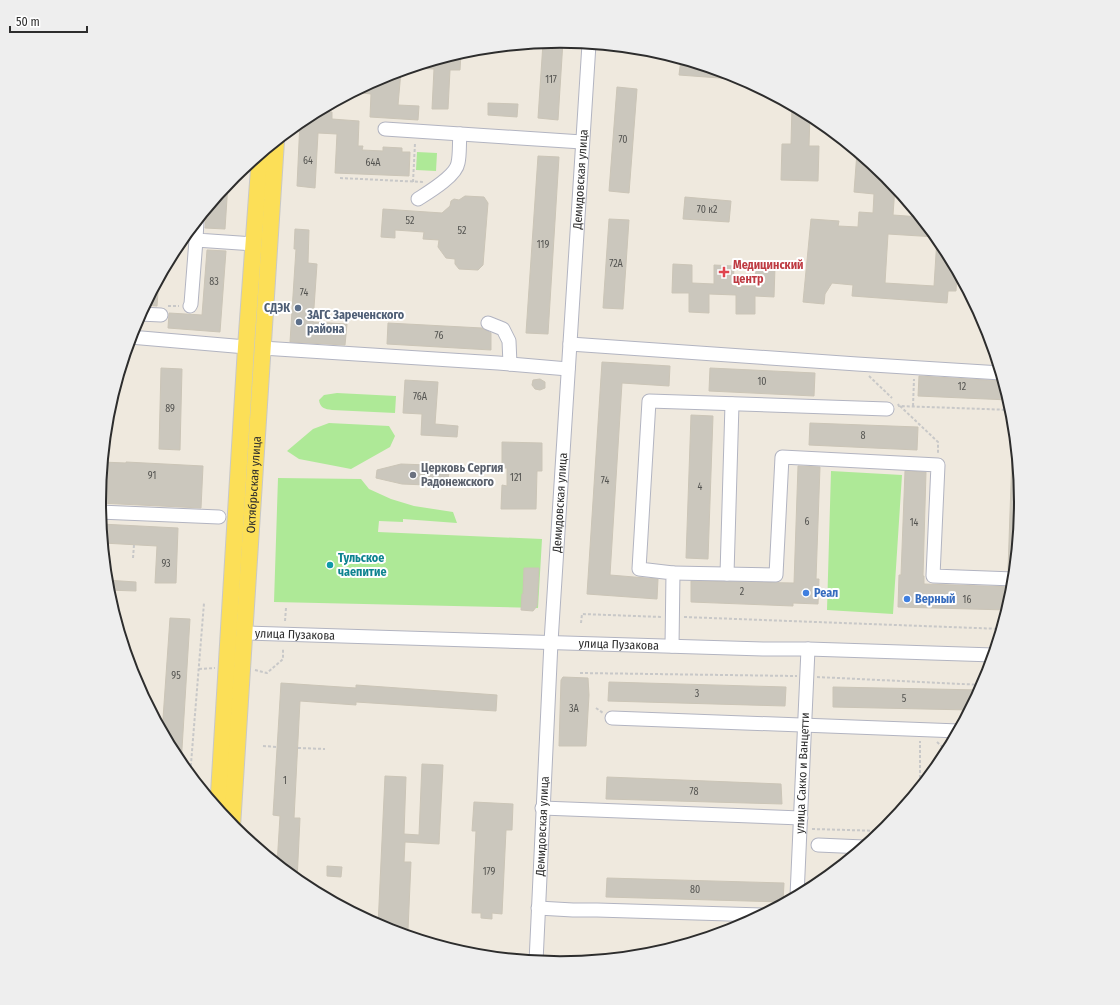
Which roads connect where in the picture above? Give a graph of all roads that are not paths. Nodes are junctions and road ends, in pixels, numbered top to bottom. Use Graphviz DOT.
graph roads {
  1 [pos="589,49"];
  2 [pos="384,129"];
  3 [pos="460,134"];
  4 [pos="582,142"];
  5 [pos="275,148"];
  6 [pos="260,161"];
  7 [pos="418,199"];
  8 [pos="197,229"];
  9 [pos="196,240"];
  10 [pos="254,244"];
  11 [pos="190,306"];
  12 [pos="146,314"];
  13 [pos="161,315"];
  14 [pos="488,323"];
  15 [pos="137,338"];
  16 [pos="570,344"];
  17 [pos="254,347"];
  18 [pos="510,364"];
  19 [pos="568,369"];
  20 [pos="995,373"];
  21 [pos="732,404"];
  22 [pos="893,407"];
  23 [pos="106,512"];
  24 [pos="219,517"];
  25 [pos="673,573"];
  26 [pos="727,574"];
  27 [pos="1008,579"];
  28 [pos="236,633"];
  29 [pos="551,642"];
  30 [pos="672,646"];
  31 [pos="808,649"];
  32 [pos="987,656"];
  33 [pos="612,718"];
  34 [pos="805,725"];
  35 [pos="954,731"];
  36 [pos="218,802"];
  37 [pos="542,808"];
  38 [pos="232,817"];
  39 [pos="801,823"];
  40 [pos="818,845"];
  41 [pos="857,847"];
  42 [pos="797,890"];
  43 [pos="538,908"];
  44 [pos="751,915"];
  45 [pos="536,956"];
  1 -- 4 [label="street, Демидовская улица"];
  2 -- 3 [label="street"];
  3 -- 4 [label="street"];
  3 -- 7 [label="street"];
  4 -- 16 [label="street, Демидовская улица"];
  5 -- 17 [label="main road, Октябрьская улица"];
  6 -- 10 [label="main road, Октябрьская улица"];
  8 -- 9 [label="street"];
  9 -- 10 [label="street"];
  9 -- 11 [label="street"];
  10 -- 17 [label="main road, Октябрьская улица"];
  12 -- 13 [label="street"];
  14 -- 18 [label="street"];
  15 -- 17 [label="street"];
  16 -- 19 [label="street, Демидовская улица"];
  16 -- 20 [label="street"];
  17 -- 18 [label="street"];
  17 -- 28 [label="main road, Октябрьская улица"];
  18 -- 19 [label="street"];
  19 -- 29 [label="street, Демидовская улица"];
  21 -- 22 [label="street"];
  21 -- 25 [label="street"];
  21 -- 26 [label="street"];
  23 -- 24 [label="street"];
  25 -- 26 [label="street"];
  25 -- 30 [label="street"];
  26 -- 27 [label="street"];
  28 -- 29 [label="street, улица Пузакова"];
  28 -- 36 [label="main road, Октябрьская улица"];
  28 -- 38 [label="main road, Октябрьская улица"];
  29 -- 30 [label="street, улица Пузакова"];
  29 -- 37 [label="street, Демидовская улица"];
  30 -- 31 [label="street, улица Пузакова"];
  31 -- 32 [label="street, улица Пузакова"];
  31 -- 34 [label="street, улица Сакко и Ванцетти"];
  33 -- 34 [label="street"];
  34 -- 35 [label="street"];
  34 -- 39 [label="street, улица Сакко и Ванцетти"];
  37 -- 39 [label="street"];
  37 -- 43 [label="street, Демидовская улица"];
  39 -- 42 [label="street, улица Сакко и Ванцетти"];
  40 -- 41 [label="street"];
  43 -- 44 [label="street"];
  43 -- 45 [label="street, Демидовская улица"];
}
